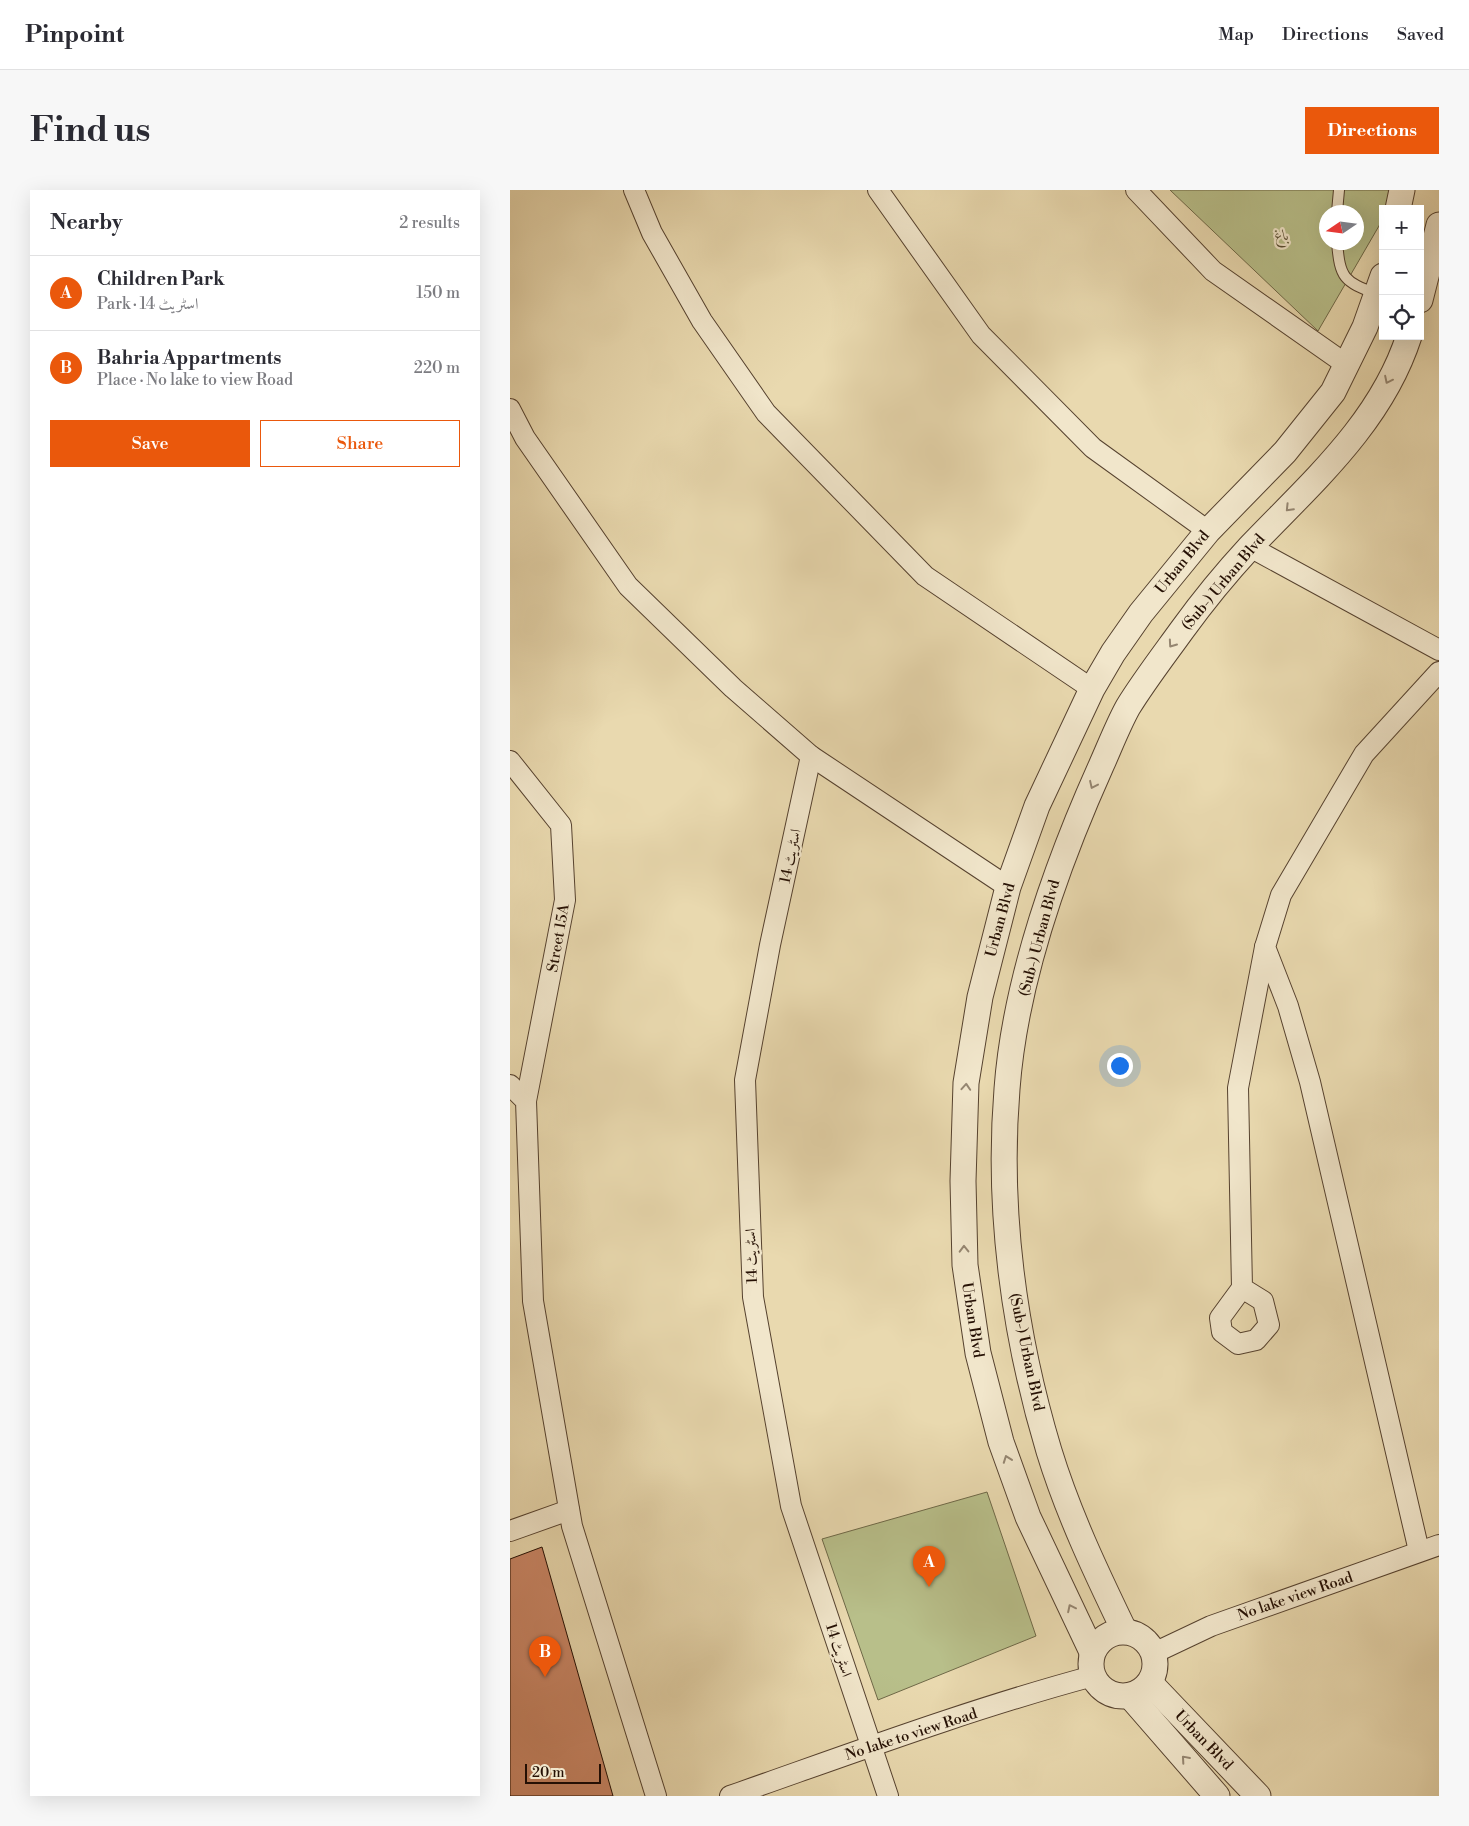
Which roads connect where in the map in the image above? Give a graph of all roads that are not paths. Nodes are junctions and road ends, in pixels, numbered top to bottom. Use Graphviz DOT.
graph roads {
  1 [pos="634,190"];
  2 [pos="878,190"];
  3 [pos="1136,190"];
  4 [pos="1338,190"];
  5 [pos="1402,190"];
  6 [pos="1337,205"];
  7 [pos="1399,205"];
  8 [pos="1439,225"];
  9 [pos="1337,250"];
  10 [pos="1379,285"];
  11 [pos="1379,288"];
  12 [pos="1421,295"];
  13 [pos="1407,340"];
  14 [pos="1347,365"];
  15 [pos="510,408"];
  16 [pos="1208,531"];
  17 [pos="1250,547"];
  18 [pos="1439,650"];
  19 [pos="1439,672"];
  20 [pos="1092,689"];
  21 [pos="811,756"];
  22 [pos="510,761"];
  23 [pos="1008,887"];
  24 [pos="1265,947"];
  25 [pos="510,1085"];
  26 [pos="526,1101"];
  27 [pos="1242,1288"];
  28 [pos="569,1510"];
  29 [pos="510,1531"];
  30 [pos="1439,1546"];
  31 [pos="1419,1551"];
  32 [pos="1124,1630"];
  33 [pos="1154,1653"];
  34 [pos="1093,1664"];
  35 [pos="1140,1690"];
  36 [pos="871,1747"];
  37 [pos="656,1796"];
  38 [pos="730,1796"];
  39 [pos="888,1796"];
  40 [pos="1217,1796"];
  41 [pos="1258,1796"];
  1 -- 20 [label="street"];
  2 -- 16 [label="street"];
  3 -- 14 [label="street"];
  4 -- 6 [label="lane"];
  5 -- 7 [label="street"];
  8 -- 12 [label="street"];
  9 -- 10 [label="lane"];
  11 -- 14 [label="street, Urban Blvd"];
  13 -- 17 [label="street, (Sub-) Urban Blvd, one-way"];
  14 -- 16 [label="street, Urban Blvd"];
  15 -- 21 [label="street"];
  16 -- 20 [label="street, Urban Blvd"];
  17 -- 18 [label="street"];
  17 -- 32 [label="street, (Sub-) Urban Blvd, one-way"];
  19 -- 24 [label="street"];
  20 -- 23 [label="street, Urban Blvd"];
  21 -- 23 [label="street"];
  21 -- 36 [label="street, اسٹریٹ 14"];
  22 -- 26 [label="street, Street 15A"];
  34 -- 23 [label="street, Urban Blvd, one-way"];
  24 -- 27 [label="street"];
  24 -- 31 [label="street"];
  25 -- 26 [label="street"];
  26 -- 28 [label="street, Street 15A"];
  28 -- 29 [label="street"];
  28 -- 37 [label="street, Street 15A"];
  30 -- 31 [label="street, No lake view Road"];
  31 -- 33 [label="street, No lake view Road"];
  32 -- 33 [label="street"];
  32 -- 34 [label="street"];
  33 -- 35 [label="street"];
  34 -- 35 [label="street"];
  34 -- 36 [label="street, No lake to view Road"];
  40 -- 35 [label="street, Urban Blvd, one-way"];
  35 -- 41 [label="street, Urban Blvd"];
  36 -- 38 [label="street, No lake to view Road"];
  36 -- 39 [label="street, اسٹریٹ 14"];
}
